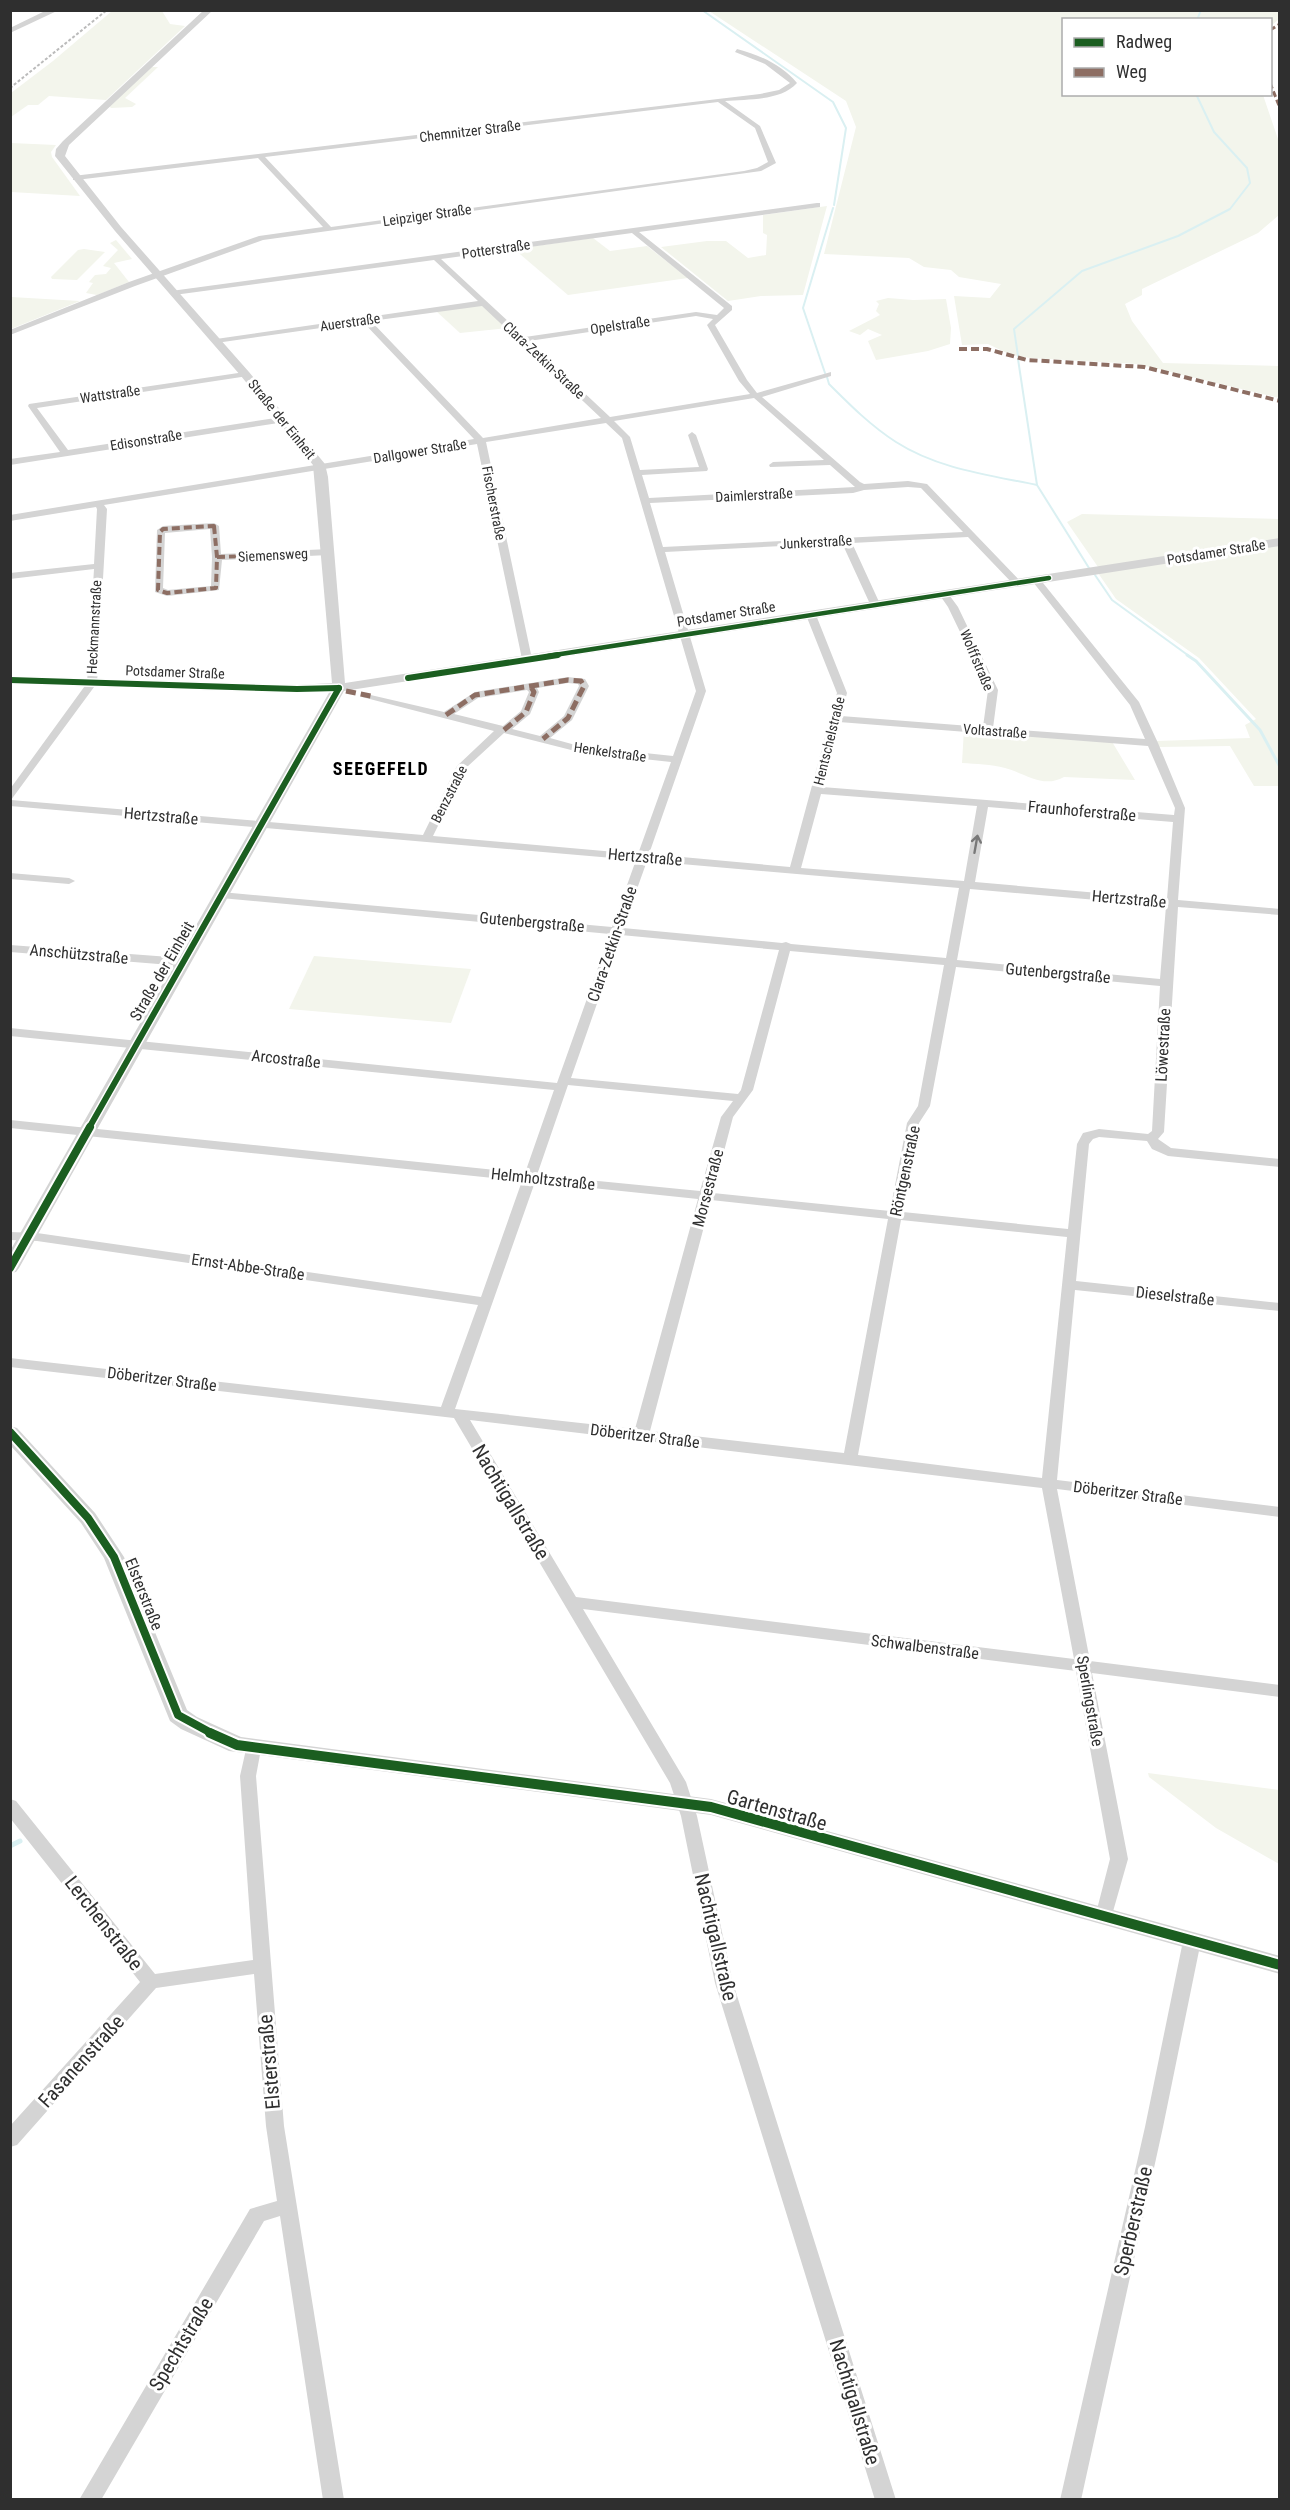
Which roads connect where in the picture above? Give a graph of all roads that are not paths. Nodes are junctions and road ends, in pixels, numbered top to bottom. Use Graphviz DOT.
graph roads {
  1 [pos="55,10"];
  2 [pos="209,10"];
  3 [pos="15,26"];
  4 [pos="10,31"];
  5 [pos="737,51"];
  6 [pos="719,100"];
  7 [pos="259,155"];
  8 [pos="76,178"];
  9 [pos="817,205"];
  10 [pos="328,228"];
  11 [pos="633,230"];
  12 [pos="435,257"];
  13 [pos="160,275"];
  14 [pos="174,293"];
  15 [pos="483,303"];
  16 [pos="718,317"];
  17 [pos="365,320"];
  18 [pos="10,333"];
  19 [pos="522,340"];
  20 [pos="216,341"];
  21 [pos="245,374"];
  22 [pos="828,374"];
  23 [pos="755,395"];
  24 [pos="282,420"];
  25 [pos="610,420"];
  26 [pos="692,435"];
  27 [pos="481,441"];
  28 [pos="65,453"];
  29 [pos="10,462"];
  30 [pos="832,462"];
  31 [pos="773,465"];
  32 [pos="320,468"];
  33 [pos="636,472"];
  34 [pos="863,487"];
  35 [pos="644,501"];
  36 [pos="99,504"];
  37 [pos="10,518"];
  38 [pos="972,534"];
  39 [pos="846,541"];
  40 [pos="1280,542"];
  41 [pos="659,550"];
  42 [pos="329,552"];
  43 [pos="217,557"];
  44 [pos="97,566"];
  45 [pos="10,576"];
  46 [pos="1036,580"];
  47 [pos="1017,583"];
  48 [pos="944,594"];
  49 [pos="876,604"];
  50 [pos="811,615"];
  51 [pos="685,634"];
  52 [pos="527,659"];
  53 [pos="10,680"];
  54 [pos="92,683"];
  55 [pos="531,687"];
  56 [pos="339,688"];
  57 [pos="366,695"];
  58 [pos="446,715"];
  59 [pos="837,719"];
  60 [pos="503,729"];
  61 [pos="988,730"];
  62 [pos="543,740"];
  63 [pos="1153,743"];
  64 [pos="678,760"];
  65 [pos="816,790"];
  66 [pos="10,797"];
  67 [pos="10,802"];
  68 [pos="983,803"];
  69 [pos="1180,819"];
  70 [pos="260,824"];
  71 [pos="427,838"];
  72 [pos="642,857"];
  73 [pos="795,870"];
  74 [pos="10,876"];
  75 [pos="69,881"];
  76 [pos="967,885"];
  77 [pos="221,895"];
  78 [pos="1174,903"];
  79 [pos="1280,912"];
  80 [pos="618,930"];
  81 [pos="786,945"];
  82 [pos="10,948"];
  83 [pos="183,962"];
  84 [pos="951,962"];
  85 [pos="1166,983"];
  86 [pos="10,1032"];
  87 [pos="136,1044"];
  88 [pos="563,1084"];
  89 [pos="742,1098"];
  90 [pos="10,1124"];
  91 [pos="88,1131"];
  92 [pos="1151,1138"];
  93 [pos="1280,1163"];
  94 [pos="530,1178"];
  95 [pos="705,1197"];
  96 [pos="896,1215"];
  97 [pos="1075,1234"];
  98 [pos="19,1237"];
  99 [pos="10,1268"];
  100 [pos="1070,1285"];
  101 [pos="485,1302"];
  102 [pos="1280,1307"];
  103 [pos="10,1362"];
  104 [pos="453,1413"];
  105 [pos="10,1432"];
  106 [pos="641,1436"];
  107 [pos="850,1459"];
  108 [pos="1049,1484"];
  109 [pos="1280,1512"];
  110 [pos="571,1602"];
  111 [pos="1083,1666"];
  112 [pos="1280,1691"];
  113 [pos="253,1749"];
  114 [pos="685,1803"];
  115 [pos="10,1805"];
  116 [pos="1104,1917"];
  117 [pos="1192,1941"];
  118 [pos="1280,1965"];
  119 [pos="262,1966"];
  120 [pos="151,1982"];
  121 [pos="10,2139"];
  122 [pos="286,2206"];
  123 [pos="89,2499"];
  124 [pos="334,2499"];
  125 [pos="886,2499"];
  126 [pos="1070,2499"];
  1 -- 3 [label="street"];
  2 -- 8 [label="street, Straße der Einheit"];
  3 -- 4 [label="street"];
  5 -- 6 [label="street, Chemnitzer Straße"];
  6 -- 7 [label="street, Chemnitzer Straße"];
  6 -- 10 [label="street, Leipziger Straße"];
  7 -- 8 [label="street, Chemnitzer Straße"];
  7 -- 10 [label="street"];
  8 -- 13 [label="street, Straße der Einheit"];
  9 -- 11 [label="street, Potterstraße"];
  10 -- 13 [label="street, Leipziger Straße"];
  11 -- 12 [label="street, Potterstraße"];
  11 -- 16 [label="street"];
  12 -- 14 [label="street, Potterstraße"];
  12 -- 15 [label="street, Clara-Zetkin-Straße"];
  13 -- 14 [label="street, Straße der Einheit"];
  13 -- 18 [label="street, Leipziger Straße"];
  14 -- 20 [label="street, Straße der Einheit"];
  15 -- 17 [label="street, Auerstraße"];
  15 -- 19 [label="street, Clara-Zetkin-Straße"];
  16 -- 19 [label="street, Opelstraße"];
  16 -- 23 [label="street"];
  17 -- 20 [label="street, Auerstraße"];
  17 -- 27 [label="street"];
  19 -- 25 [label="street, Clara-Zetkin-Straße"];
  20 -- 21 [label="street, Straße der Einheit"];
  21 -- 24 [label="street, Straße der Einheit"];
  21 -- 28 [label="street, Wattstraße"];
  22 -- 23 [label="street, Dallgower Straße"];
  23 -- 25 [label="street, Dallgower Straße"];
  23 -- 30 [label="street"];
  24 -- 28 [label="street, Edisonstraße"];
  24 -- 32 [label="street, Straße der Einheit"];
  25 -- 27 [label="street, Dallgower Straße"];
  25 -- 33 [label="street, Clara-Zetkin-Straße"];
  26 -- 33 [label="street"];
  27 -- 32 [label="street, Dallgower Straße"];
  27 -- 52 [label="street, Fischerstraße"];
  28 -- 29 [label="street, Edisonstraße"];
  30 -- 31 [label="street"];
  30 -- 34 [label="street"];
  32 -- 36 [label="street, Dallgower Straße"];
  32 -- 42 [label="street, Straße der Einheit"];
  33 -- 35 [label="street, Clara-Zetkin-Straße"];
  34 -- 35 [label="street, Daimlerstraße"];
  34 -- 38 [label="street, Daimlerstraße"];
  35 -- 41 [label="street, Clara-Zetkin-Straße"];
  36 -- 37 [label="street, Dallgower Straße"];
  36 -- 44 [label="street, Heckmannstraße"];
  38 -- 39 [label="street, Junkerstraße"];
  38 -- 47 [label="street, Daimlerstraße"];
  39 -- 41 [label="street, Junkerstraße"];
  39 -- 49 [label="street"];
  40 -- 46 [label="street, Potsdamer Straße"];
  41 -- 51 [label="street, Clara-Zetkin-Straße"];
  42 -- 43 [label="street, Siemensweg"];
  42 -- 56 [label="street, Straße der Einheit"];
  43 -- 43 [label="street, Siemensweg"];
  44 -- 45 [label="street"];
  44 -- 54 [label="street, Heckmannstraße"];
  46 -- 47 [label="street, Potsdamer Straße"];
  46 -- 63 [label="street, Löwestraße"];
  47 -- 48 [label="street, Potsdamer Straße"];
  48 -- 49 [label="street, Potsdamer Straße"];
  48 -- 61 [label="street, Wolffstraße"];
  49 -- 50 [label="street, Potsdamer Straße"];
  50 -- 51 [label="street, Potsdamer Straße"];
  50 -- 59 [label="street, Hentschelstraße"];
  51 -- 52 [label="street, Potsdamer Straße"];
  51 -- 64 [label="street, Clara-Zetkin-Straße"];
  52 -- 56 [label="street, Potsdamer Straße"];
  53 -- 54 [label="street, Potsdamer Straße"];
  54 -- 56 [label="street, Potsdamer Straße"];
  54 -- 66 [label="street, Heckmannstraße"];
  55 -- 58 [label="street, Henkelstraße"];
  55 -- 60 [label="street"];
  55 -- 62 [label="street, Henkelstraße"];
  56 -- 70 [label="street, Straße der Einheit"];
  57 -- 58 [label="street, Henkelstraße"];
  58 -- 60 [label="street, Henkelstraße"];
  59 -- 61 [label="street, Voltastraße"];
  59 -- 65 [label="street, Hentschelstraße"];
  60 -- 62 [label="street, Henkelstraße"];
  60 -- 71 [label="street, Benzstraße"];
  61 -- 63 [label="street, Voltastraße"];
  62 -- 64 [label="street, Henkelstraße"];
  63 -- 69 [label="street, Löwestraße"];
  64 -- 72 [label="street, Clara-Zetkin-Straße"];
  65 -- 68 [label="street, Fraunhoferstraße"];
  65 -- 73 [label="street, Hentschelstraße"];
  67 -- 70 [label="street, Hertzstraße"];
  68 -- 69 [label="street, Fraunhoferstraße"];
  76 -- 68 [label="street, one-way"];
  69 -- 78 [label="street, Löwestraße"];
  70 -- 71 [label="street, Hertzstraße"];
  70 -- 77 [label="street, Straße der Einheit"];
  71 -- 72 [label="street, Hertzstraße"];
  72 -- 73 [label="street, Hertzstraße"];
  72 -- 80 [label="street, Clara-Zetkin-Straße"];
  73 -- 76 [label="street, Hertzstraße"];
  74 -- 75 [label="street"];
  76 -- 78 [label="street, Hertzstraße"];
  76 -- 84 [label="street, Röntgenstraße"];
  77 -- 80 [label="street, Gutenbergstraße"];
  77 -- 83 [label="street, Straße der Einheit"];
  78 -- 79 [label="street, Hertzstraße"];
  78 -- 85 [label="street, Löwestraße"];
  80 -- 81 [label="street, Gutenbergstraße"];
  80 -- 88 [label="street, Clara-Zetkin-Straße"];
  81 -- 84 [label="street, Gutenbergstraße"];
  81 -- 89 [label="street, Morsestraße"];
  82 -- 83 [label="street, Anschützstraße"];
  83 -- 87 [label="street, Straße der Einheit"];
  84 -- 85 [label="street, Gutenbergstraße"];
  84 -- 96 [label="street, Röntgenstraße"];
  85 -- 92 [label="street, Löwestraße"];
  86 -- 87 [label="street, Arcostraße"];
  87 -- 88 [label="street, Arcostraße"];
  87 -- 91 [label="street, Straße der Einheit"];
  88 -- 89 [label="street, Arcostraße"];
  88 -- 94 [label="street, Clara-Zetkin-Straße"];
  89 -- 95 [label="street, Morsestraße"];
  90 -- 91 [label="street, Helmholtzstraße"];
  91 -- 94 [label="street, Helmholtzstraße"];
  91 -- 98 [label="street, Straße der Einheit"];
  92 -- 93 [label="street"];
  92 -- 97 [label="street"];
  94 -- 95 [label="street, Helmholtzstraße"];
  94 -- 101 [label="street, Clara-Zetkin-Straße"];
  95 -- 96 [label="street, Helmholtzstraße"];
  95 -- 106 [label="street, Morsestraße"];
  96 -- 97 [label="street, Helmholtzstraße"];
  96 -- 107 [label="street, Röntgenstraße"];
  97 -- 100 [label="street"];
  98 -- 99 [label="street, Straße der Einheit"];
  98 -- 101 [label="street, Ernst-Abbe-Straße"];
  100 -- 102 [label="street, Dieselstraße"];
  100 -- 108 [label="street"];
  101 -- 104 [label="street, Clara-Zetkin-Straße"];
  103 -- 104 [label="street, Döberitzer Straße"];
  104 -- 106 [label="street, Döberitzer Straße"];
  104 -- 110 [label="street, Nachtigallstraße"];
  105 -- 113 [label="street, Elsterstraße"];
  106 -- 107 [label="street, Döberitzer Straße"];
  107 -- 108 [label="street, Döberitzer Straße"];
  108 -- 109 [label="street, Döberitzer Straße"];
  108 -- 111 [label="street, Sperlingstraße"];
  110 -- 111 [label="street, Schwalbenstraße"];
  110 -- 114 [label="street, Nachtigallstraße"];
  111 -- 112 [label="street, Schwalbenstraße"];
  111 -- 116 [label="street, Sperlingstraße"];
  113 -- 114 [label="street, Gartenstraße"];
  113 -- 119 [label="street, Elsterstraße"];
  114 -- 116 [label="street, Gartenstraße"];
  114 -- 125 [label="street, Nachtigallstraße"];
  115 -- 120 [label="street, Lerchenstraße"];
  116 -- 117 [label="street, Gartenstraße"];
  117 -- 118 [label="street, Gartenstraße"];
  117 -- 126 [label="street, Sperberstraße"];
  119 -- 120 [label="street, Lerchenstraße"];
  119 -- 122 [label="street, Elsterstraße"];
  120 -- 121 [label="street, Fasanenstraße"];
  122 -- 123 [label="street, Spechtstraße"];
  122 -- 124 [label="street, Elsterstraße"];
}
